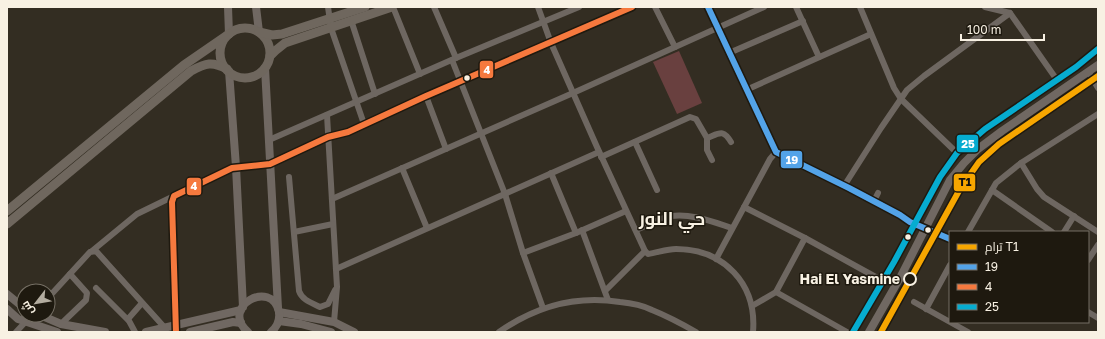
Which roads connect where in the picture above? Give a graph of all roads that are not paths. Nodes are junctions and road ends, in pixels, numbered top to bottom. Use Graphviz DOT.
graph roads {
  1 [pos="228,7"];
  2 [pos="256,7"];
  3 [pos="328,7"];
  4 [pos="365,7"];
  5 [pos="392,7"];
  6 [pos="434,7"];
  7 [pos="538,7"];
  8 [pos="579,7"];
  9 [pos="632,7"];
  10 [pos="656,7"];
  11 [pos="708,7"];
  12 [pos="764,7"];
  13 [pos="796,7"];
  14 [pos="860,7"];
  15 [pos="985,7"];
  16 [pos="1010,13"];
  17 [pos="351,20"];
  18 [pos="803,21"];
  19 [pos="543,22"];
  20 [pos="330,23"];
  21 [pos="717,28"];
  22 [pos="259,32"];
  23 [pos="229,34"];
  24 [pos="871,34"];
  25 [pos="551,43"];
  26 [pos="675,47"];
  27 [pos="1098,49"];
  28 [pos="729,53"];
  29 [pos="270,56"];
  30 [pos="819,57"];
  31 [pos="454,59"];
  32 [pos="1098,65"];
  33 [pos="265,68"];
  34 [pos="228,70"];
  35 [pos="1089,72"];
  36 [pos="420,74"];
  37 [pos="1057,80"];
  38 [pos="460,81"];
  39 [pos="1098,88"];
  40 [pos="746,90"];
  41 [pos="574,93"];
  42 [pos="375,94"];
  43 [pos="426,96"];
  44 [pos="901,99"];
  45 [pos="357,102"];
  46 [pos="1098,114"];
  47 [pos="327,115"];
  48 [pos="364,124"];
  49 [pos="482,133"];
  50 [pos="328,137"];
  51 [pos="707,138"];
  52 [pos="269,140"];
  53 [pos="635,142"];
  54 [pos="731,142"];
  55 [pos="446,149"];
  56 [pos="776,152"];
  57 [pos="957,153"];
  58 [pos="600,155"];
  59 [pos="712,160"];
  60 [pos="1021,163"];
  61 [pos="270,164"];
  62 [pos="236,167"];
  63 [pos="402,168"];
  64 [pos="551,173"];
  65 [pos="289,177"];
  66 [pos="844,186"];
  67 [pos="657,190"];
  68 [pos="992,190"];
  69 [pos="878,193"];
  70 [pos="505,194"];
  71 [pos="174,196"];
  72 [pos="332,199"];
  73 [pos="874,201"];
  74 [pos="744,207"];
  75 [pos="7,211"];
  76 [pos="626,211"];
  77 [pos="1074,216"];
  78 [pos="7,224"];
  79 [pos="332,224"];
  80 [pos="914,224"];
  81 [pos="427,228"];
  82 [pos="732,228"];
  83 [pos="582,230"];
  84 [pos="636,230"];
  85 [pos="925,230"];
  86 [pos="969,231"];
  87 [pos="1051,231"];
  88 [pos="1065,231"];
  89 [pos="294,232"];
  90 [pos="1098,232"];
  91 [pos="576,233"];
  92 [pos="805,238"];
  93 [pos="949,239"];
  94 [pos="1098,245"];
  95 [pos="92,251"];
  96 [pos="645,251"];
  97 [pos="523,253"];
  98 [pos="1089,257"];
  99 [pos="716,259"];
  100 [pos="949,267"];
  101 [pos="336,268"];
  102 [pos="70,274"];
  103 [pos="883,281"];
  104 [pos="337,287"];
  105 [pos="96,288"];
  106 [pos="56,289"];
  107 [pos="605,291"];
  108 [pos="776,292"];
  109 [pos="7,294"];
  110 [pos="608,300"];
  111 [pos="16,301"];
  112 [pos="914,302"];
  113 [pos="142,303"];
  114 [pos="752,306"];
  115 [pos="242,308"];
  116 [pos="543,308"];
  117 [pos="7,309"];
  118 [pos="926,309"];
  119 [pos="278,310"];
  120 [pos="1089,313"];
  121 [pos="16,317"];
  122 [pos="1098,318"];
  123 [pos="128,320"];
  124 [pos="334,322"];
  125 [pos="949,322"];
  126 [pos="26,323"];
  127 [pos="31,323"];
  128 [pos="952,323"];
  129 [pos="278,326"];
  130 [pos="165,328"];
  131 [pos="244,328"];
  132 [pos="54,329"];
  133 [pos="176,329"];
  134 [pos="16,332"];
  135 [pos="105,332"];
  136 [pos="135,332"];
  137 [pos="146,332"];
  138 [pos="190,332"];
  139 [pos="271,332"];
  140 [pos="331,332"];
  141 [pos="354,332"];
  142 [pos="499,332"];
  143 [pos="696,332"];
  144 [pos="753,332"];
  145 [pos="847,332"];
  146 [pos="853,332"];
  147 [pos="869,332"];
  148 [pos="968,332"];
  1 -- 23 [label="main road"];
  2 -- 22 [label="main road"];
  3 -- 20 [label="street"];
  4 -- 20 [label="main road"];
  5 -- 17 [label="main road"];
  5 -- 36 [label="street"];
  6 -- 31 [label="street"];
  7 -- 19 [label="street"];
  8 -- 19 [label="street"];
  9 -- 25 [label="street"];
  10 -- 26 [label="street"];
  11 -- 21 [label="street"];
  12 -- 21 [label="street"];
  13 -- 18 [label="street"];
  14 -- 24 [label="street"];
  15 -- 16 [label="street"];
  16 -- 37 [label="street"];
  16 -- 44 [label="street"];
  17 -- 20 [label="main road"];
  17 -- 42 [label="street"];
  18 -- 28 [label="street"];
  18 -- 30 [label="street"];
  19 -- 25 [label="street"];
  19 -- 31 [label="street"];
  20 -- 22 [label="main road"];
  20 -- 29 [label="main road"];
  20 -- 45 [label="street"];
  21 -- 26 [label="street"];
  21 -- 28 [label="street"];
  22 -- 23 [label="main road"];
  22 -- 29 [label="main road"];
  23 -- 34 [label="main road"];
  23 -- 75 [label="main road"];
  24 -- 30 [label="street"];
  24 -- 44 [label="street"];
  25 -- 38 [label="street"];
  25 -- 41 [label="street"];
  26 -- 41 [label="street"];
  27 -- 37 [label="main road"];
  28 -- 40 [label="street"];
  29 -- 33 [label="main road"];
  30 -- 40 [label="street"];
  31 -- 36 [label="street"];
  31 -- 38 [label="street"];
  32 -- 35 [label="main road"];
  33 -- 34 [label="main road"];
  33 -- 52 [label="main road"];
  34 -- 62 [label="main road"];
  34 -- 78 [label="main road"];
  35 -- 39 [label="street"];
  35 -- 85 [label="main road"];
  36 -- 42 [label="street"];
  37 -- 57 [label="main road"];
  38 -- 43 [label="street"];
  38 -- 49 [label="street"];
  40 -- 56 [label="street"];
  41 -- 49 [label="street"];
  41 -- 58 [label="street"];
  42 -- 45 [label="street"];
  43 -- 48 [label="street"];
  43 -- 55 [label="street"];
  44 -- 57 [label="street"];
  44 -- 66 [label="street"];
  45 -- 47 [label="street"];
  45 -- 48 [label="street"];
  46 -- 60 [label="street"];
  47 -- 50 [label="street"];
  47 -- 52 [label="street"];
  48 -- 50 [label="street"];
  49 -- 55 [label="street"];
  49 -- 70 [label="street"];
  50 -- 61 [label="street"];
  50 -- 72 [label="street"];
  51 -- 53 [label="street"];
  51 -- 54 [label="street"];
  51 -- 59 [label="street"];
  52 -- 61 [label="main road"];
  53 -- 58 [label="street"];
  53 -- 67 [label="street"];
  55 -- 63 [label="street"];
  56 -- 66 [label="street"];
  56 -- 74 [label="street"];
  57 -- 80 [label="main road"];
  58 -- 64 [label="street"];
  58 -- 76 [label="street"];
  60 -- 68 [label="street"];
  60 -- 77 [label="street"];
  61 -- 62 [label="street"];
  61 -- 119 [label="main road"];
  62 -- 71 [label="street"];
  62 -- 115 [label="main road"];
  63 -- 72 [label="street"];
  63 -- 81 [label="street"];
  64 -- 70 [label="street"];
  64 -- 91 [label="street"];
  65 -- 89 [label="street"];
  66 -- 73 [label="street"];
  68 -- 86 [label="street"];
  68 -- 87 [label="street"];
  69 -- 73 [label="street"];
  70 -- 81 [label="street"];
  70 -- 97 [label="street"];
  71 -- 95 [label="street"];
  71 -- 133 [label="street"];
  72 -- 79 [label="street"];
  73 -- 80 [label="street"];
  74 -- 82 [label="street"];
  74 -- 92 [label="street"];
  76 -- 83 [label="street"];
  76 -- 84 [label="street"];
  77 -- 88 [label="street"];
  77 -- 90 [label="street"];
  79 -- 89 [label="street"];
  79 -- 101 [label="street"];
  80 -- 85 [label="street"];
  80 -- 103 [label="main road"];
  81 -- 101 [label="street"];
  82 -- 84 [label="street"];
  82 -- 99 [label="street"];
  83 -- 91 [label="street"];
  83 -- 107 [label="street"];
  84 -- 96 [label="street"];
  85 -- 93 [label="street"];
  85 -- 147 [label="main road"];
  89 -- 104 [label="street"];
  91 -- 97 [label="street"];
  92 -- 103 [label="street"];
  92 -- 108 [label="street"];
  94 -- 98 [label="street"];
  95 -- 102 [label="street"];
  95 -- 113 [label="street"];
  96 -- 99 [label="street"];
  96 -- 107 [label="street"];
  97 -- 116 [label="street"];
  99 -- 114 [label="street"];
  100 -- 118 [label="street"];
  101 -- 104 [label="street"];
  102 -- 106 [label="street"];
  102 -- 132 [label="street"];
  103 -- 146 [label="main road"];
  104 -- 124 [label="street"];
  105 -- 123 [label="street"];
  107 -- 110 [label="street"];
  108 -- 114 [label="street"];
  108 -- 145 [label="street"];
  109 -- 111 [label="main road"];
  110 -- 116 [label="street"];
  110 -- 143 [label="street"];
  112 -- 118 [label="street"];
  113 -- 123 [label="street"];
  113 -- 130 [label="street"];
  114 -- 144 [label="street"];
  115 -- 119 [label="main road"];
  115 -- 131 [label="main road"];
  115 -- 133 [label="main road"];
  116 -- 142 [label="street"];
  117 -- 121 [label="main road"];
  118 -- 125 [label="street"];
  119 -- 124 [label="main road"];
  119 -- 129 [label="main road"];
  120 -- 122 [label="street"];
  123 -- 136 [label="street"];
  124 -- 141 [label="main road"];
  126 -- 134 [label="street"];
  127 -- 132 [label="main road"];
  128 -- 148 [label="street"];
  129 -- 139 [label="main road"];
  129 -- 140 [label="main road"];
  130 -- 133 [label="main road"];
  130 -- 137 [label="main road"];
  131 -- 138 [label="main road"];
  132 -- 135 [label="main road"];
}
